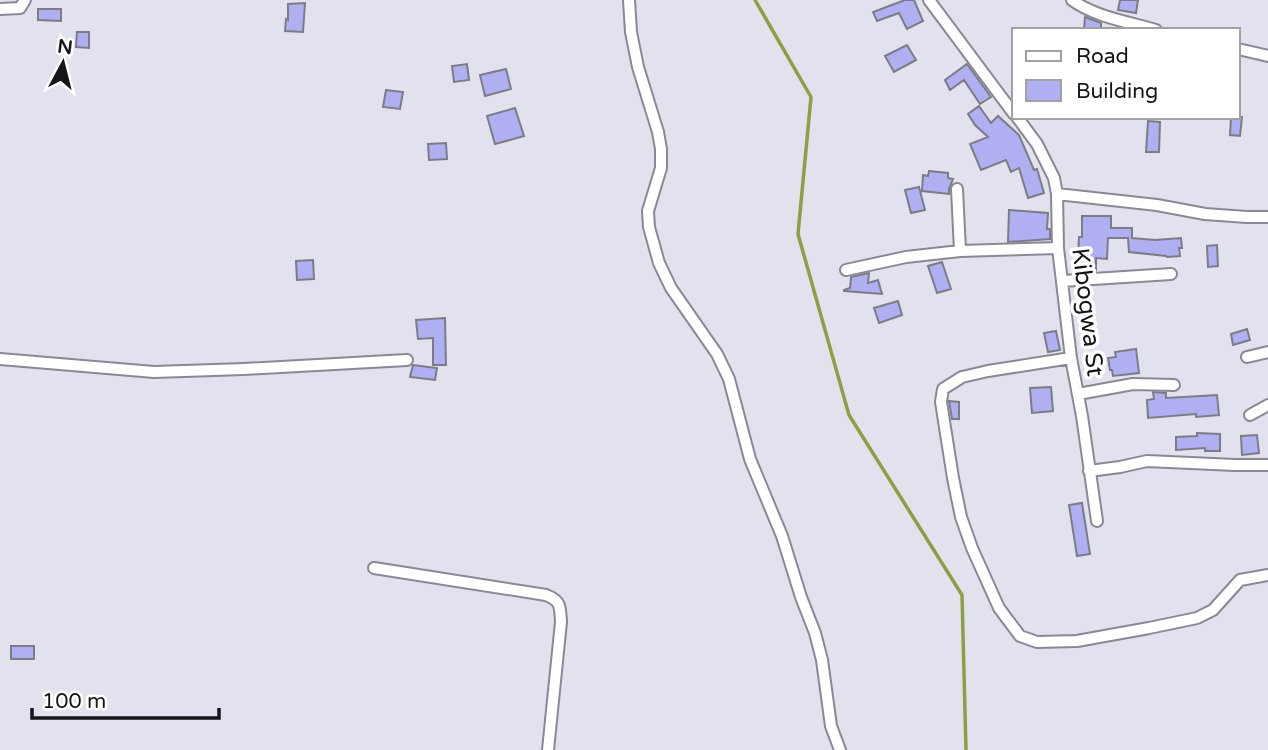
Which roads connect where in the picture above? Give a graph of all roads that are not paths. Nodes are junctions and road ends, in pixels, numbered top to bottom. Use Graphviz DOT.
graph roads {
  1 [pos="25,0"];
  2 [pos="629,0"];
  3 [pos="929,0"];
  4 [pos="1072,0"];
  5 [pos="0,9"];
  6 [pos="1150,28"];
  7 [pos="1240,49"];
  8 [pos="1268,56"];
  9 [pos="1012,111"];
  10 [pos="1018,119"];
  11 [pos="957,189"];
  12 [pos="1057,194"];
  13 [pos="1268,217"];
  14 [pos="1058,248"];
  15 [pos="960,251"];
  16 [pos="846,270"];
  17 [pos="1171,274"];
  18 [pos="1062,281"];
  19 [pos="1268,352"];
  20 [pos="1247,357"];
  21 [pos="1071,358"];
  22 [pos="0,359"];
  23 [pos="407,360"];
  24 [pos="1174,385"];
  25 [pos="1078,394"];
  26 [pos="1268,405"];
  27 [pos="1250,415"];
  28 [pos="1268,465"];
  29 [pos="1090,471"];
  30 [pos="1097,521"];
  31 [pos="374,568"];
  32 [pos="1268,575"];
  33 [pos="548,750"];
  34 [pos="840,750"];
  1 -- 5 [label="street"];
  2 -- 34 [label="street"];
  3 -- 9 [label="street, Kibogwa St"];
  4 -- 6 [label="street"];
  7 -- 8 [label="street"];
  10 -- 12 [label="street, Kibogwa St"];
  11 -- 15 [label="street"];
  12 -- 13 [label="street"];
  12 -- 14 [label="street, Kibogwa St"];
  14 -- 15 [label="street"];
  14 -- 18 [label="street, Kibogwa St"];
  15 -- 16 [label="street"];
  17 -- 18 [label="street"];
  18 -- 21 [label="street, Kibogwa St"];
  19 -- 20 [label="street"];
  21 -- 25 [label="street, Kibogwa St"];
  21 -- 32 [label="street"];
  22 -- 23 [label="street"];
  24 -- 25 [label="street"];
  25 -- 29 [label="street, Kibogwa St"];
  26 -- 27 [label="street"];
  28 -- 29 [label="street"];
  29 -- 30 [label="street, Kibogwa St"];
  31 -- 33 [label="street"];
}
